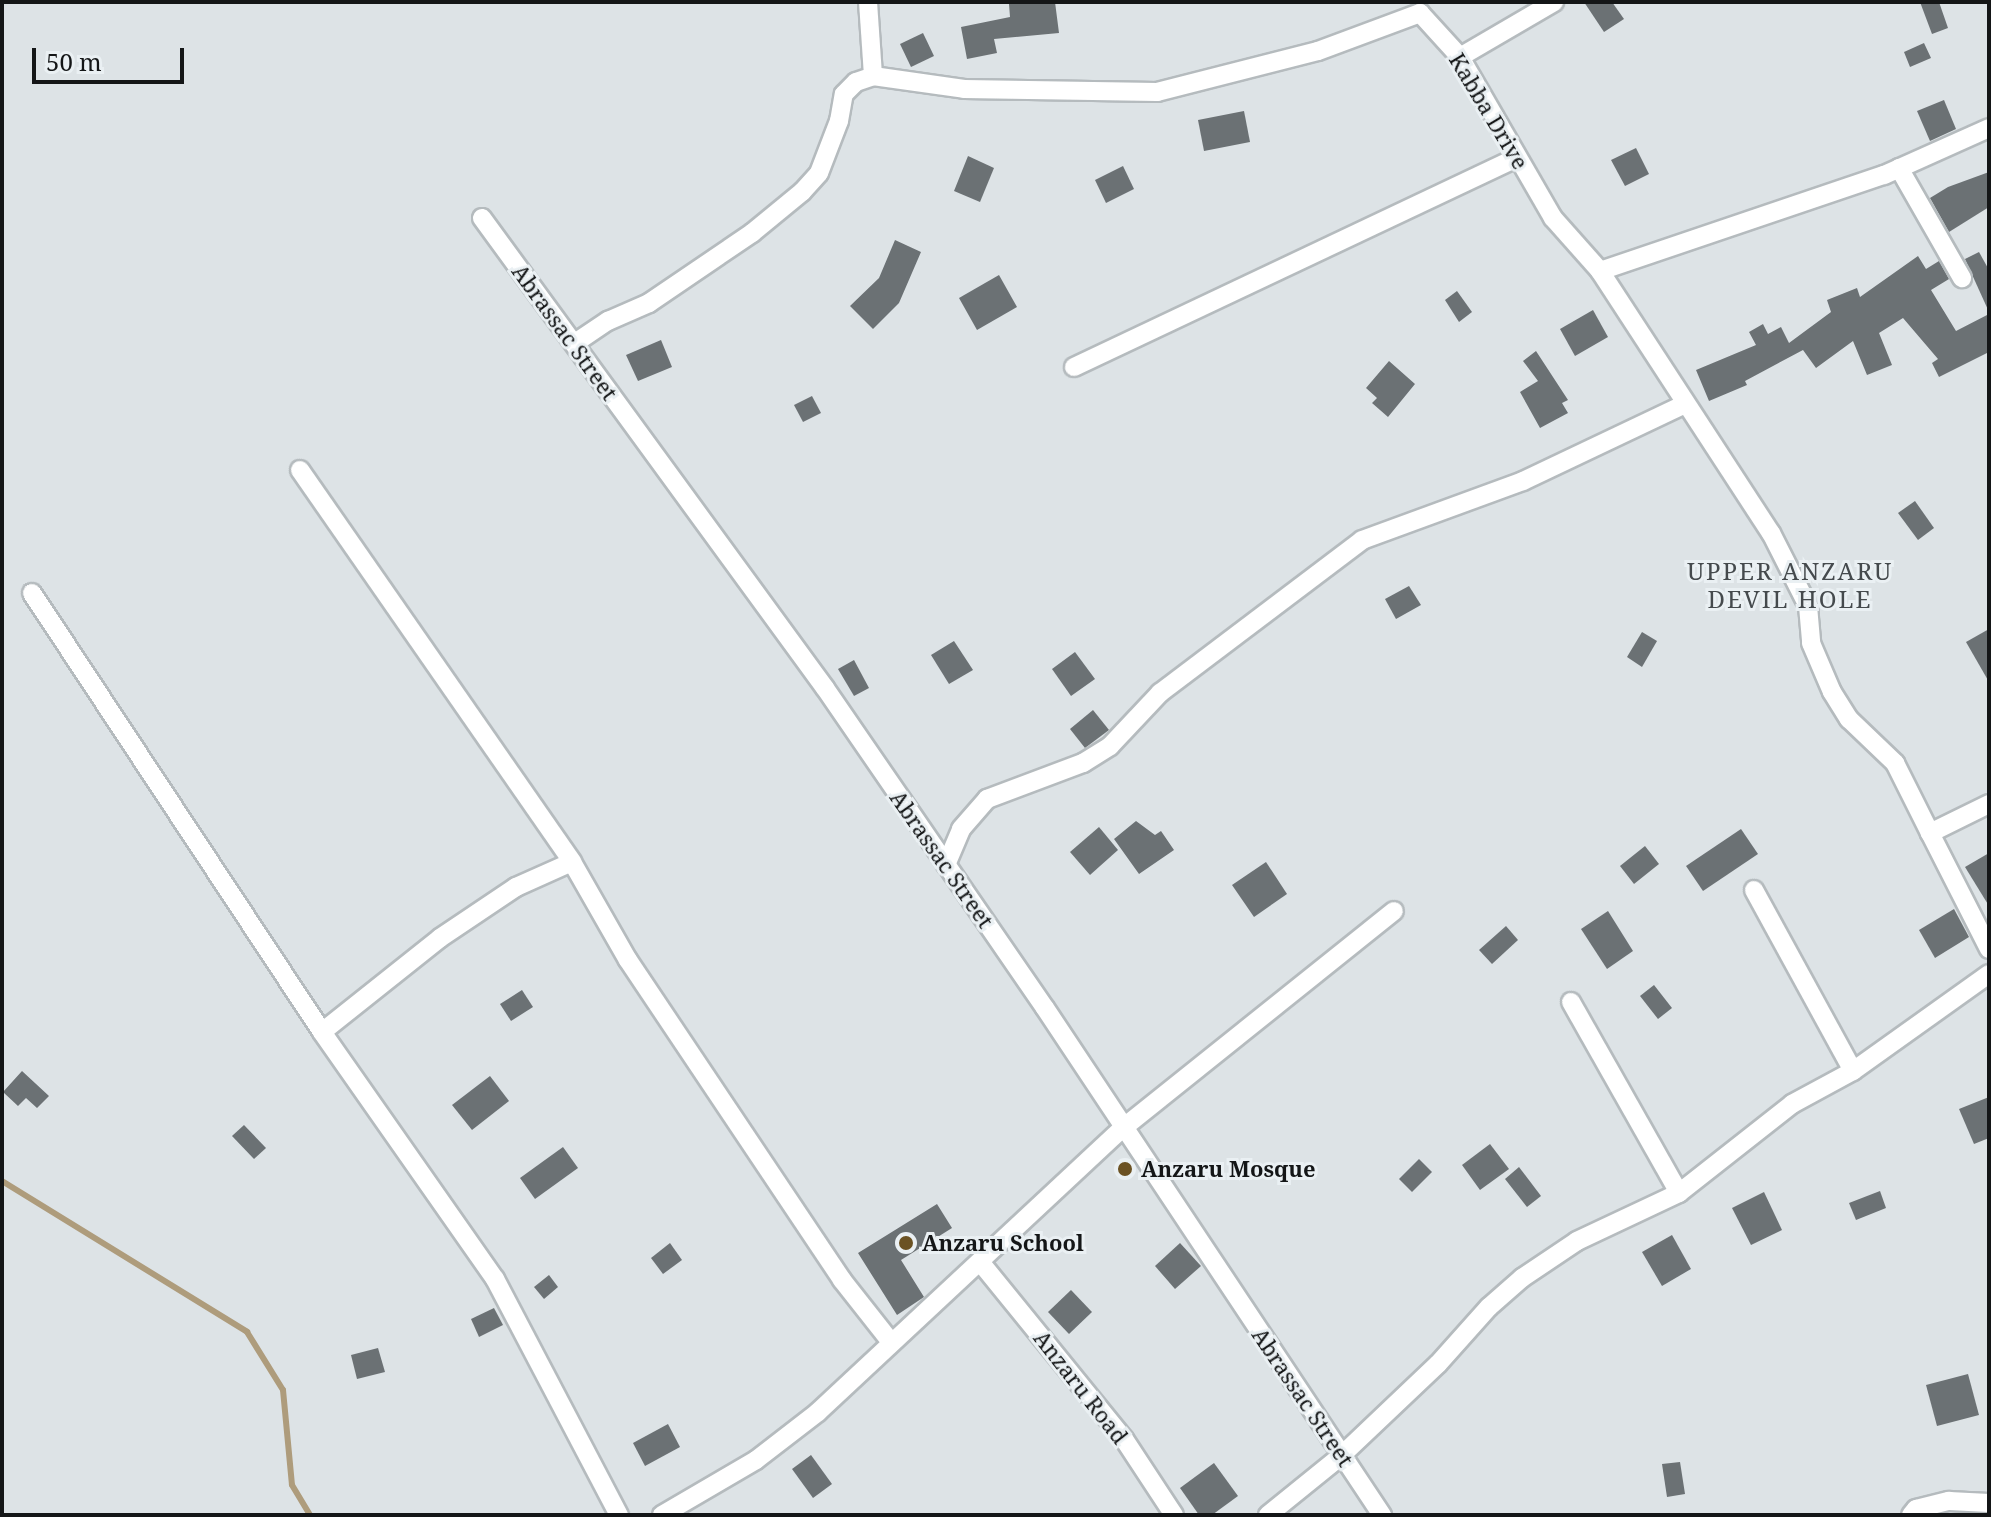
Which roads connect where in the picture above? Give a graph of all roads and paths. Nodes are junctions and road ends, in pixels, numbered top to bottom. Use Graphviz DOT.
graph roads {
  1 [pos="868,2"];
  2 [pos="1554,2"];
  3 [pos="1417,8"];
  4 [pos="1460,57"];
  5 [pos="873,76"];
  6 [pos="1989,128"];
  7 [pos="1517,158"];
  8 [pos="1899,168"];
  9 [pos="482,218"];
  10 [pos="1600,271"];
  11 [pos="1962,278"];
  12 [pos="575,343"];
  13 [pos="1074,367"];
  14 [pos="1685,404"];
  15 [pos="300,470"];
  16 [pos="32,593"];
  17 [pos="1989,804"];
  18 [pos="1930,833"];
  19 [pos="572,862"];
  20 [pos="946,865"];
  21 [pos="1754,890"];
  22 [pos="1394,911"];
  23 [pos="1989,949"];
  24 [pos="1989,974"];
  25 [pos="1571,1002"];
  26 [pos="322,1032"];
  27 [pos="1853,1071"];
  28 [pos="1123,1128"];
  29 [pos="1679,1193"];
  30 [pos="981,1263"];
  31 [pos="891,1342"];
  32 [pos="1342,1455"];
  33 [pos="1989,1503"];
  34 [pos="619,1515"];
  35 [pos="662,1515"];
  36 [pos="1174,1515"];
  37 [pos="1268,1515"];
  38 [pos="1382,1515"];
  39 [pos="1911,1515"];
  1 -- 5 [label="street"];
  2 -- 4 [label="street"];
  3 -- 4 [label="street, Kabba Drive"];
  3 -- 5 [label="street, Kabba Drive"];
  4 -- 7 [label="street, Kabba Drive"];
  5 -- 12 [label="street"];
  6 -- 8 [label="street"];
  7 -- 10 [label="street, Kabba Drive"];
  7 -- 13 [label="street"];
  8 -- 10 [label="street"];
  8 -- 11 [label="street"];
  9 -- 12 [label="street, Abrassac Street"];
  10 -- 14 [label="street, Kabba Drive"];
  12 -- 20 [label="street, Abrassac Street"];
  14 -- 18 [label="street, Kabba Drive"];
  14 -- 20 [label="street"];
  15 -- 19 [label="street"];
  16 -- 26 [label="street"];
  17 -- 18 [label="street"];
  18 -- 23 [label="street, Kabba Drive"];
  19 -- 26 [label="street"];
  19 -- 31 [label="street"];
  20 -- 28 [label="street, Abrassac Street"];
  21 -- 27 [label="street"];
  22 -- 28 [label="street"];
  24 -- 27 [label="street"];
  25 -- 29 [label="street"];
  26 -- 34 [label="street"];
  27 -- 29 [label="street"];
  28 -- 30 [label="street"];
  28 -- 32 [label="street, Abrassac Street"];
  29 -- 32 [label="street"];
  30 -- 31 [label="street"];
  30 -- 36 [label="street, Anzaru Road"];
  31 -- 35 [label="street"];
  32 -- 37 [label="street"];
  32 -- 38 [label="street, Abrassac Street"];
  33 -- 39 [label="street"];
}
